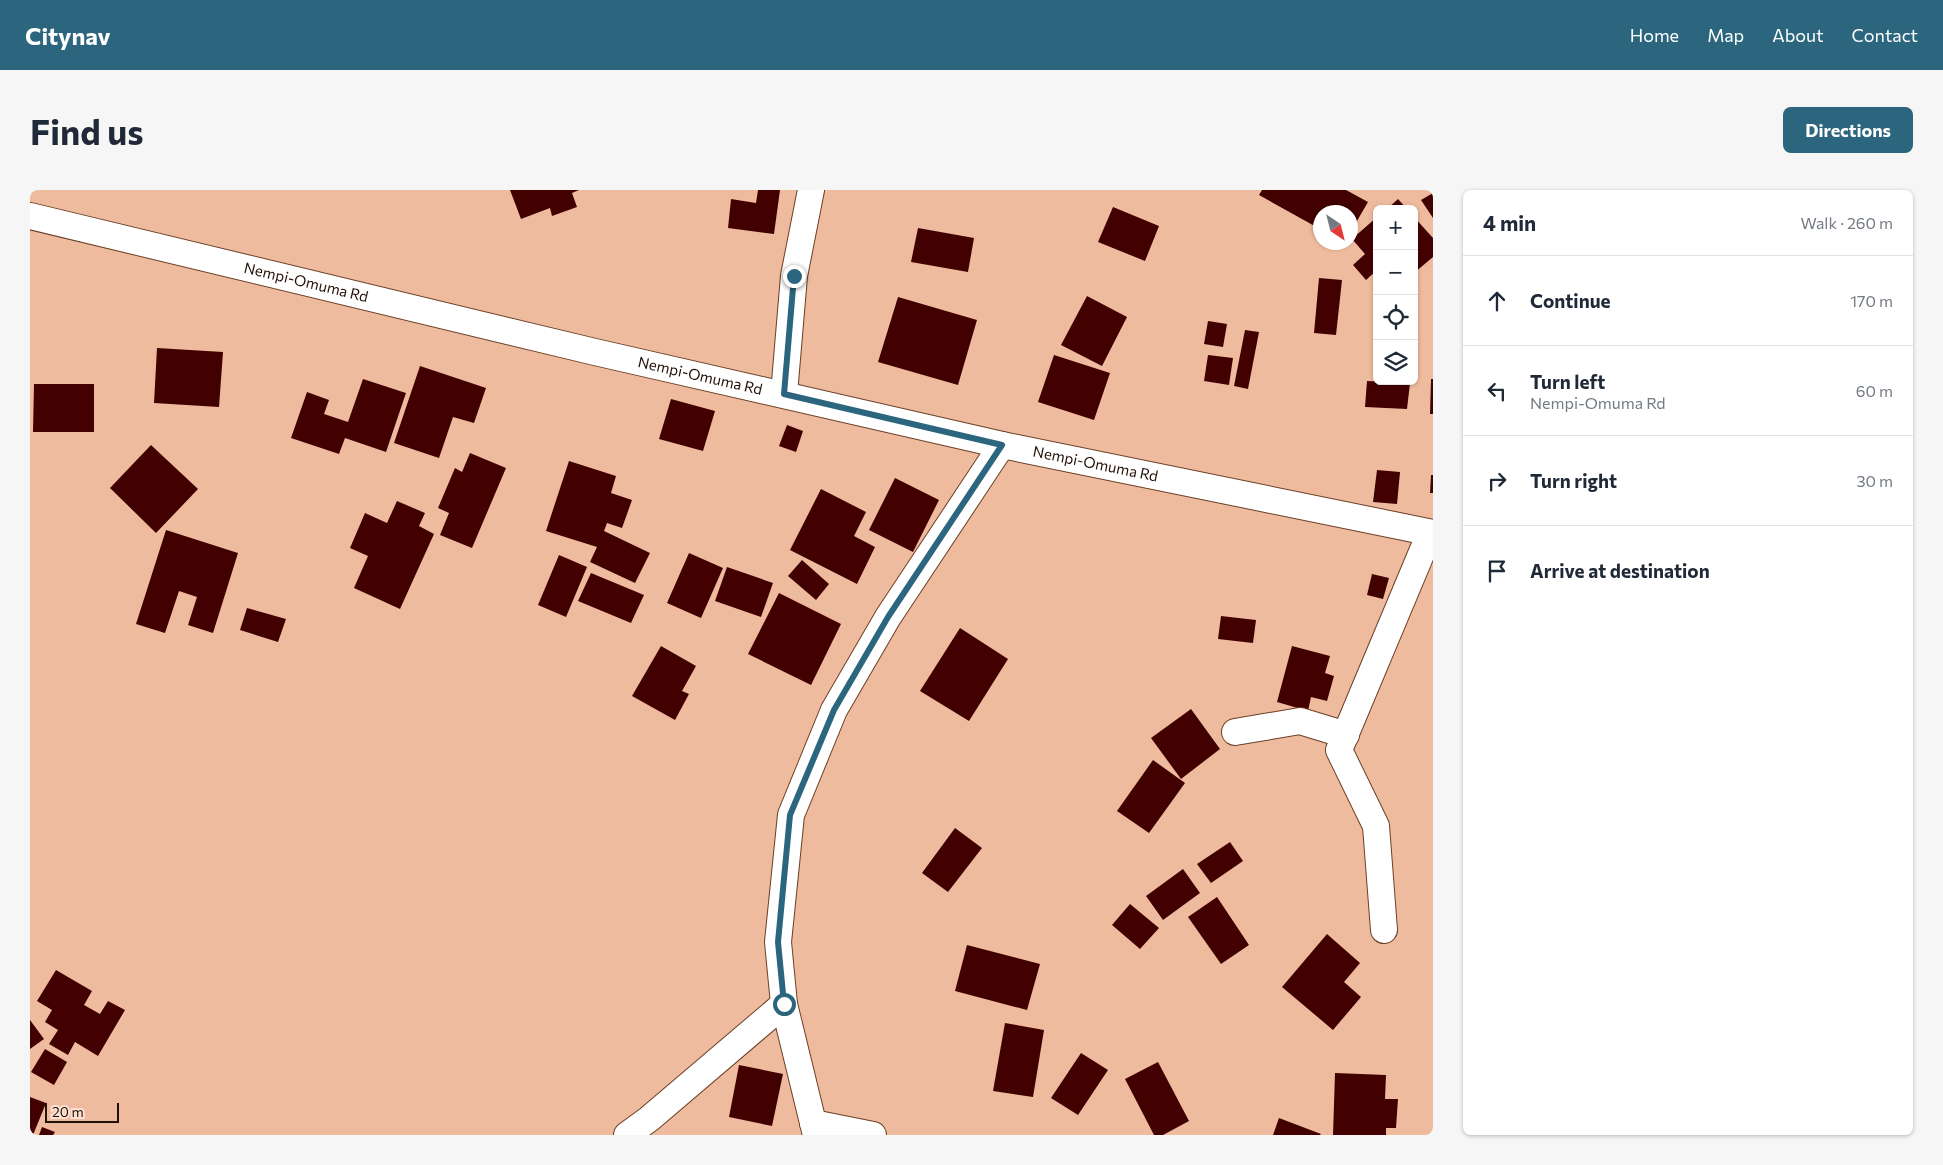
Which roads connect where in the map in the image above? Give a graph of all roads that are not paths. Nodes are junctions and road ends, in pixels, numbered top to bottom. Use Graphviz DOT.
graph roads {
  1 [pos="811,190"];
  2 [pos="30,216"];
  3 [pos="784,394"];
  4 [pos="1002,445"];
  5 [pos="1432,533"];
  6 [pos="1235,732"];
  7 [pos="1346,735"];
  8 [pos="1384,930"];
  9 [pos="784,1004"];
  10 [pos="814,1129"];
  11 [pos="627,1135"];
  12 [pos="873,1135"];
  1 -- 3 [label="street"];
  2 -- 3 [label="street, Nempi-Omuma Rd"];
  3 -- 4 [label="street, Nempi-Omuma Rd"];
  4 -- 5 [label="street, Nempi-Omuma Rd"];
  4 -- 9 [label="street"];
  5 -- 7 [label="street"];
  6 -- 7 [label="street"];
  7 -- 8 [label="street"];
  9 -- 10 [label="street"];
  9 -- 11 [label="street"];
  10 -- 12 [label="street"];
}
